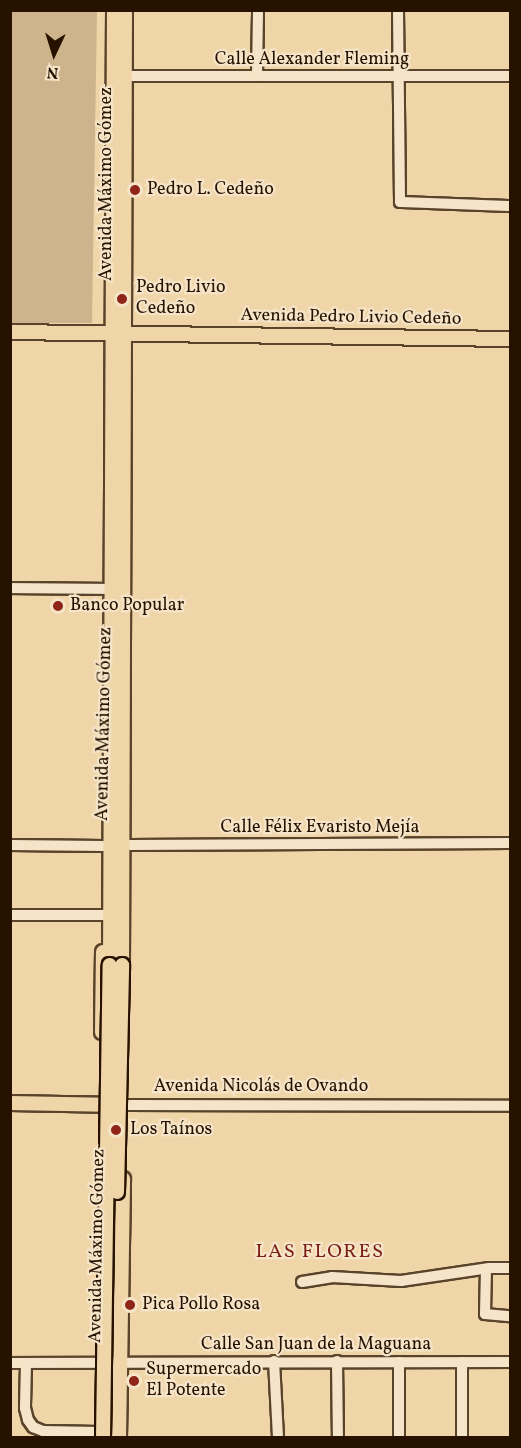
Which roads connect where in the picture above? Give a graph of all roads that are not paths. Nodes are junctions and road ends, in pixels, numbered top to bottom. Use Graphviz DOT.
graph roads {
  1 [pos="114,10"];
  2 [pos="125,10"];
  3 [pos="258,10"];
  4 [pos="398,10"];
  5 [pos="119,76"];
  6 [pos="257,76"];
  7 [pos="399,76"];
  8 [pos="510,76"];
  9 [pos="510,206"];
  10 [pos="10,332"];
  11 [pos="119,333"];
  12 [pos="510,339"];
  13 [pos="10,588"];
  14 [pos="111,589"];
  15 [pos="117,773"];
  16 [pos="510,843"];
  17 [pos="10,845"];
  18 [pos="130,845"];
  19 [pos="103,846"];
  20 [pos="10,915"];
  21 [pos="103,915"];
  22 [pos="10,1103"];
  23 [pos="102,1104"];
  24 [pos="123,1105"];
  25 [pos="510,1106"];
  26 [pos="510,1268"];
  27 [pos="486,1269"];
  28 [pos="302,1282"];
  29 [pos="510,1316"];
  30 [pos="274,1361"];
  31 [pos="337,1361"];
  32 [pos="101,1362"];
  33 [pos="121,1362"];
  34 [pos="399,1362"];
  35 [pos="462,1362"];
  36 [pos="510,1362"];
  37 [pos="10,1363"];
  38 [pos="26,1364"];
  39 [pos="103,1436"];
  40 [pos="119,1437"];
  41 [pos="278,1437"];
  42 [pos="338,1437"];
  43 [pos="399,1437"];
  44 [pos="462,1437"];
  1 -- 5 [label="main road, Avenida Máximo Gómez"];
  2 -- 5 [label="main road, Avenida Máximo Gómez"];
  3 -- 6 [label="street"];
  4 -- 7 [label="street"];
  5 -- 6 [label="street, Calle Alexander Fleming"];
  5 -- 11 [label="main road, Avenida Máximo Gómez"];
  6 -- 7 [label="street, Calle Alexander Fleming"];
  7 -- 8 [label="street, Calle Alexander Fleming"];
  7 -- 9 [label="street"];
  10 -- 11 [label="main road, Avenida Pedro Livio Cedeño"];
  11 -- 12 [label="main road, Avenida Pedro Livio Cedeño"];
  11 -- 14 [label="main road, Avenida Máximo Gómez"];
  11 -- 15 [label="main road, Avenida Máximo Gómez"];
  13 -- 14 [label="street"];
  14 -- 15 [label="main road, Avenida Máximo Gómez"];
  15 -- 18 [label="main road"];
  15 -- 19 [label="main road"];
  15 -- 39 [label="main road, Avenida Máximo Gómez, bridge"];
  16 -- 18 [label="street, Calle Félix Evaristo Mejía"];
  17 -- 19 [label="street"];
  18 -- 24 [label="main road"];
  19 -- 21 [label="main road"];
  20 -- 21 [label="street"];
  21 -- 23 [label="main road"];
  22 -- 23 [label="main road, Avenida Nicolás de Ovando"];
  23 -- 24 [label="main road, Avenida Nicolás de Ovando"];
  23 -- 32 [label="main road"];
  24 -- 25 [label="street, Avenida Nicolás de Ovando"];
  24 -- 33 [label="main road"];
  26 -- 27 [label="street"];
  27 -- 28 [label="street"];
  27 -- 29 [label="street"];
  30 -- 31 [label="street, Calle San Juan de la Maguana"];
  30 -- 33 [label="street, Calle San Juan de la Maguana"];
  30 -- 41 [label="street"];
  31 -- 34 [label="street, Calle San Juan de la Maguana"];
  31 -- 42 [label="street"];
  32 -- 33 [label="street, Calle San Juan de la Maguana"];
  32 -- 38 [label="street"];
  32 -- 39 [label="main road"];
  33 -- 40 [label="main road"];
  34 -- 35 [label="street, Calle San Juan de la Maguana"];
  34 -- 43 [label="street"];
  35 -- 36 [label="street, Calle San Juan de la Maguana"];
  35 -- 44 [label="street"];
  37 -- 38 [label="street"];
  38 -- 39 [label="street"];
}
